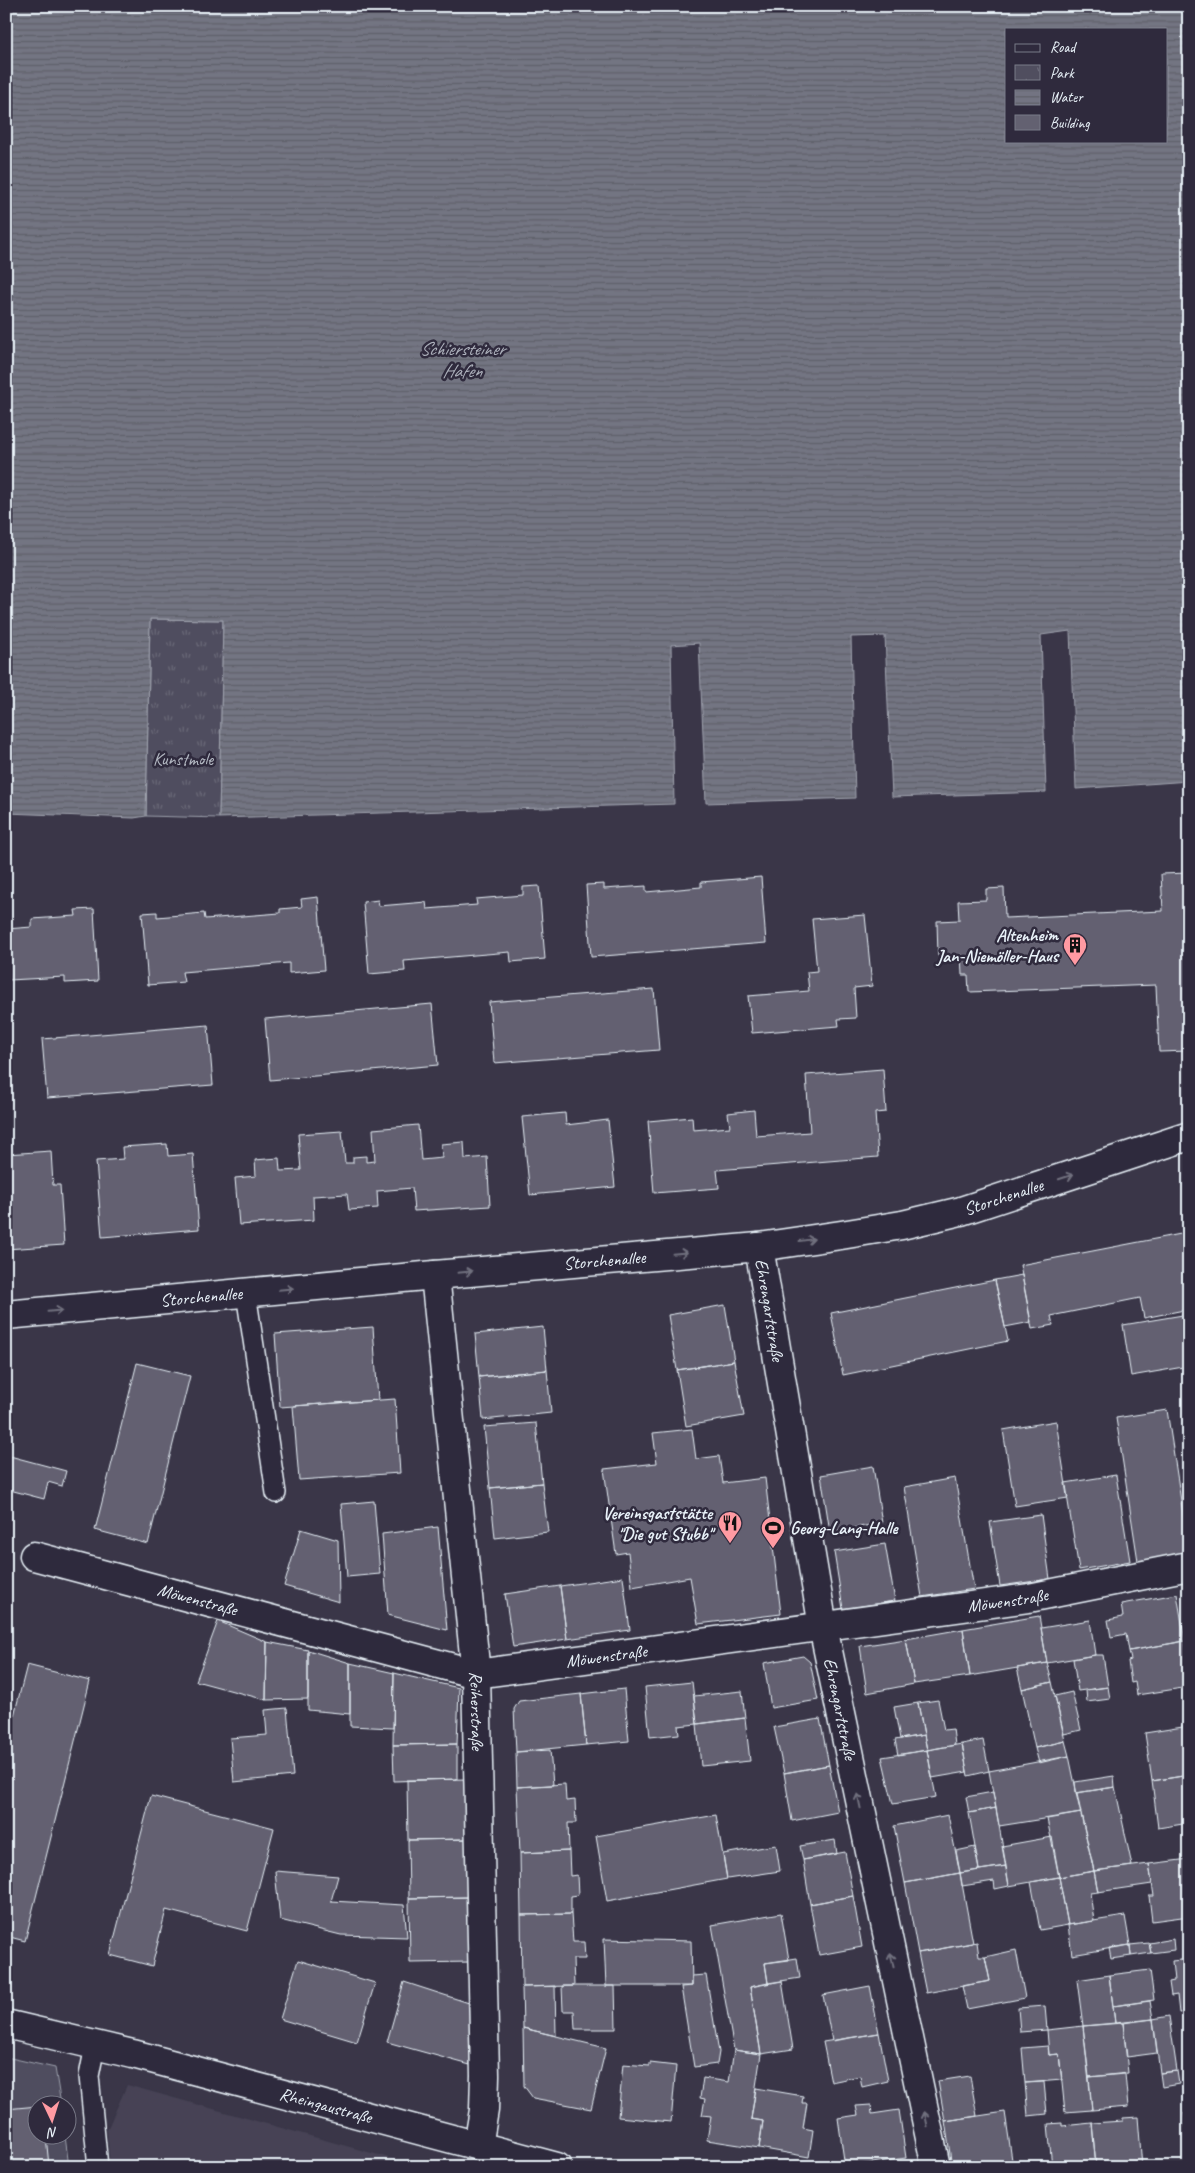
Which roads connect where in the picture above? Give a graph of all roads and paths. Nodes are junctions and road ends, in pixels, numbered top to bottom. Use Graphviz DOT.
graph roads {
  1 [pos="1189,1136"];
  2 [pos="759,1247"];
  3 [pos="435,1275"];
  4 [pos="246,1292"];
  5 [pos="6,1315"];
  6 [pos="276,1493"];
  7 [pos="34,1556"];
  8 [pos="1189,1566"];
  9 [pos="823,1627"];
  10 [pos="476,1674"];
  11 [pos="6,2024"];
  12 [pos="95,2046"];
  13 [pos="478,2146"];
  14 [pos="98,2167"];
  15 [pos="557,2167"];
  16 [pos="936,2167"];
  2 -- 1 [label="street, Storchenallee, one-way"];
  3 -- 2 [label="street, Storchenallee, one-way"];
  2 -- 9 [label="street, Ehrengartstraße"];
  4 -- 3 [label="street, Storchenallee, one-way"];
  3 -- 10 [label="street, Reiherstraße"];
  5 -- 4 [label="street, Storchenallee, one-way"];
  4 -- 6 [label="lane"];
  7 -- 10 [label="street, Möwenstraße"];
  8 -- 9 [label="street, Möwenstraße"];
  9 -- 10 [label="street, Möwenstraße"];
  16 -- 9 [label="street, Ehrengartstraße, one-way"];
  10 -- 13 [label="street, Reiherstraße"];
  11 -- 12 [label="street, Rheingaustraße"];
  12 -- 13 [label="street, Rheingaustraße"];
  12 -- 14 [label="lane"];
  13 -- 15 [label="street, Rheingaustraße"];
}
